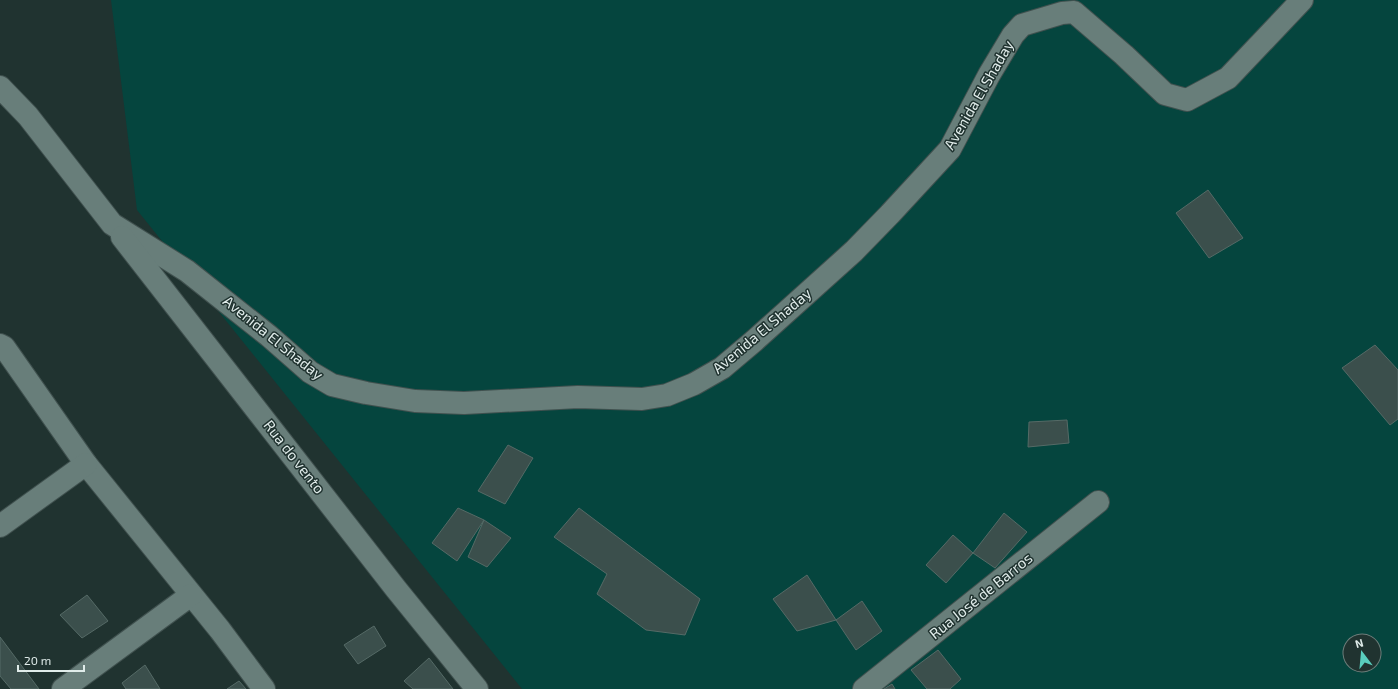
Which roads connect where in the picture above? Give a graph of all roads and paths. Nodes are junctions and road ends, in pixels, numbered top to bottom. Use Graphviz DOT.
graph roads {
  1 [pos="1302,0"];
  2 [pos="0,87"];
  3 [pos="112,224"];
  4 [pos="0,345"];
  5 [pos="86,464"];
  6 [pos="1098,502"];
  7 [pos="0,526"];
  8 [pos="191,595"];
  9 [pos="63,689"];
  10 [pos="264,689"];
  11 [pos="477,689"];
  12 [pos="864,689"];
  1 -- 3 [label="street, Avenida El Shaday"];
  2 -- 3 [label="street, Avenida El Shaday"];
  3 -- 11 [label="street, Rua do vento"];
  4 -- 5 [label="street"];
  5 -- 7 [label="street"];
  5 -- 8 [label="street"];
  6 -- 12 [label="street, Rua José de Barros"];
  8 -- 9 [label="street"];
  8 -- 10 [label="street"];
}
